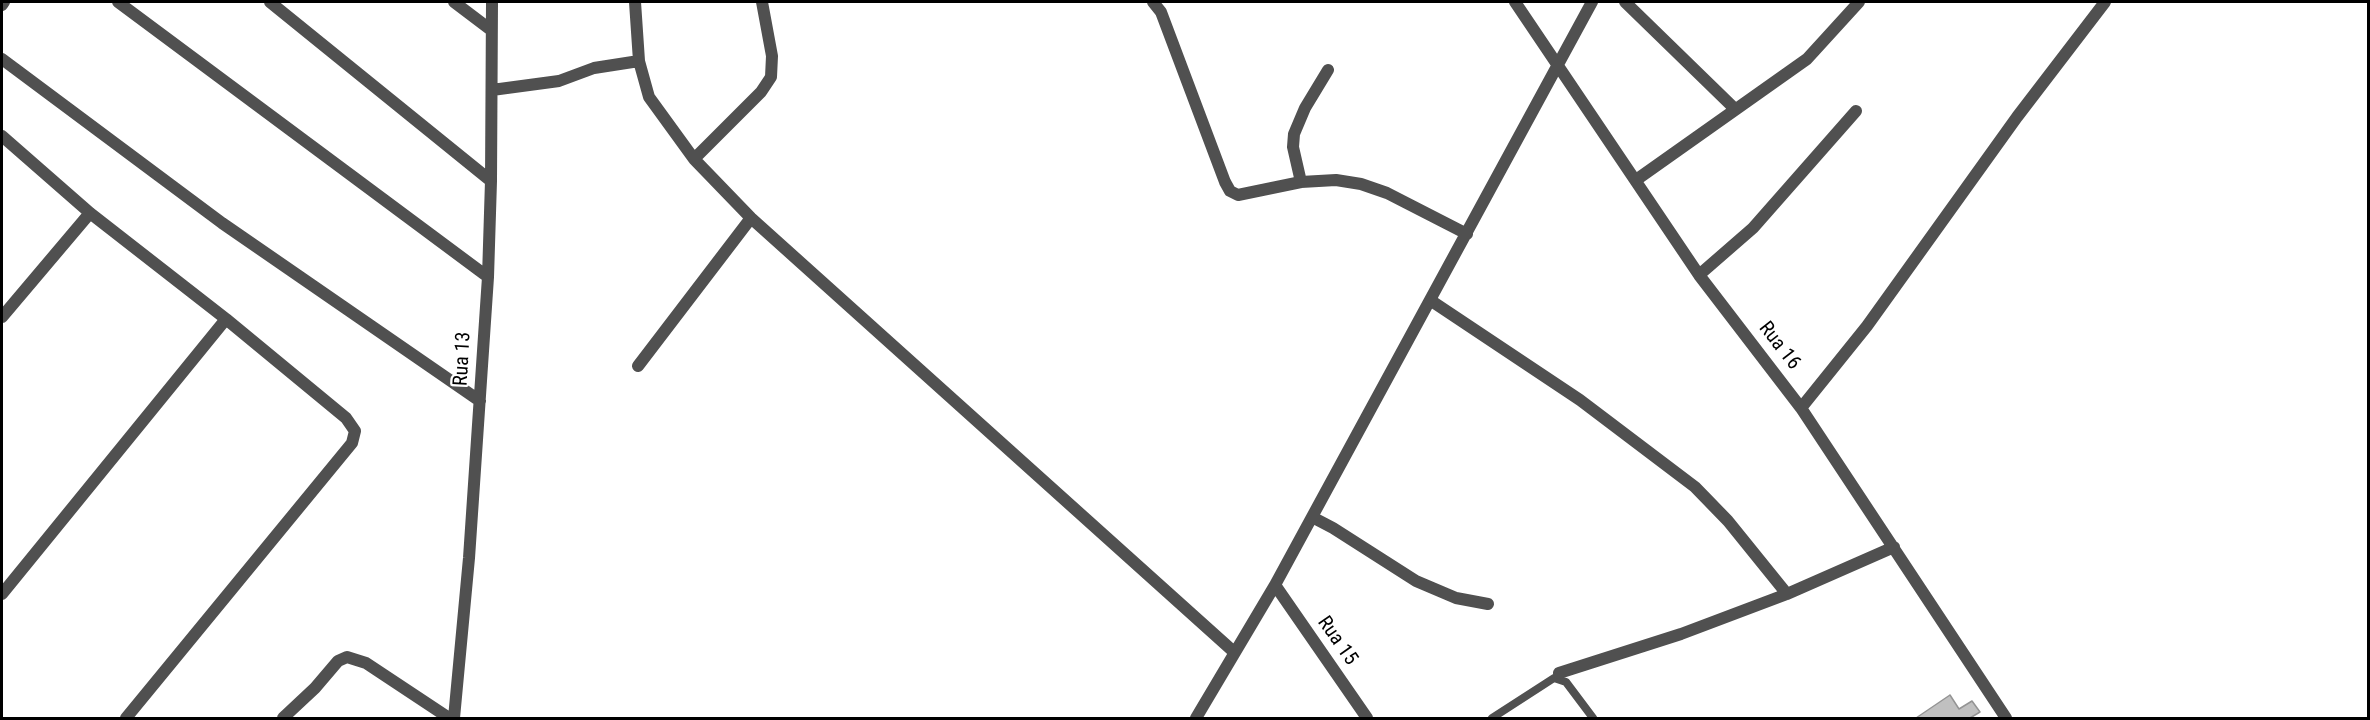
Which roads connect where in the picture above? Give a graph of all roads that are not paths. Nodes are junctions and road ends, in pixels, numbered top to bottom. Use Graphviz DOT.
graph roads {
  1 [pos="4,2"];
  2 [pos="118,2"];
  3 [pos="270,2"];
  4 [pos="454,2"];
  5 [pos="492,2"];
  6 [pos="635,2"];
  7 [pos="762,2"];
  8 [pos="1153,2"];
  9 [pos="1515,2"];
  10 [pos="1592,2"];
  11 [pos="1625,2"];
  12 [pos="1859,2"];
  13 [pos="2099,4"];
  14 [pos="2,5"];
  15 [pos="491,30"];
  16 [pos="2,59"];
  17 [pos="639,61"];
  18 [pos="1558,64"];
  19 [pos="1328,70"];
  20 [pos="492,90"];
  21 [pos="1735,109"];
  22 [pos="1856,111"];
  23 [pos="2,136"];
  24 [pos="694,159"];
  25 [pos="1636,180"];
  26 [pos="491,181"];
  27 [pos="1301,182"];
  28 [pos="90,213"];
  29 [pos="751,218"];
  30 [pos="1467,234"];
  31 [pos="1699,275"];
  32 [pos="488,277"];
  33 [pos="1430,300"];
  34 [pos="2,317"];
  35 [pos="226,319"];
  36 [pos="638,366"];
  37 [pos="480,401"];
  38 [pos="1802,408"];
  39 [pos="1312,517"];
  40 [pos="1894,546"];
  41 [pos="1275,585"];
  42 [pos="2,594"];
  43 [pos="1787,594"];
  44 [pos="1488,604"];
  45 [pos="1234,652"];
  46 [pos="1559,673"];
  47 [pos="126,718"];
  48 [pos="283,718"];
  49 [pos="449,718"];
  50 [pos="454,718"];
  51 [pos="1196,718"];
  52 [pos="1367,718"];
  53 [pos="1492,718"];
  54 [pos="1593,718"];
  55 [pos="2007,718"];
  1 -- 14 [label="street"];
  2 -- 32 [label="street"];
  3 -- 26 [label="street"];
  4 -- 15 [label="street"];
  5 -- 15 [label="street, Rua 13"];
  6 -- 17 [label="street"];
  7 -- 24 [label="street"];
  8 -- 27 [label="street"];
  9 -- 18 [label="street, Rua 16"];
  10 -- 18 [label="street"];
  11 -- 21 [label="street"];
  12 -- 21 [label="street"];
  13 -- 38 [label="street"];
  15 -- 20 [label="street, Rua 13"];
  16 -- 37 [label="street"];
  17 -- 20 [label="street"];
  17 -- 24 [label="street"];
  18 -- 25 [label="street, Rua 16"];
  18 -- 30 [label="street"];
  19 -- 27 [label="street"];
  20 -- 26 [label="street, Rua 13"];
  21 -- 25 [label="street"];
  22 -- 31 [label="street"];
  23 -- 28 [label="street"];
  24 -- 29 [label="street"];
  25 -- 31 [label="street, Rua 16"];
  26 -- 32 [label="street, Rua 13"];
  27 -- 30 [label="street"];
  28 -- 34 [label="street"];
  28 -- 35 [label="street"];
  29 -- 36 [label="street"];
  29 -- 45 [label="street"];
  30 -- 33 [label="street"];
  31 -- 38 [label="street, Rua 16"];
  32 -- 37 [label="street, Rua 13"];
  33 -- 39 [label="street"];
  33 -- 43 [label="street"];
  35 -- 42 [label="street"];
  35 -- 47 [label="street"];
  37 -- 50 [label="street, Rua 13"];
  38 -- 40 [label="street, Rua 16"];
  39 -- 41 [label="street"];
  39 -- 44 [label="street"];
  40 -- 43 [label="street"];
  40 -- 55 [label="street, Rua 16"];
  41 -- 45 [label="street"];
  41 -- 52 [label="street, Rua 15"];
  43 -- 46 [label="street"];
  45 -- 51 [label="street"];
  48 -- 49 [label="street"];
  53 -- 54 [label="lane"];
}
